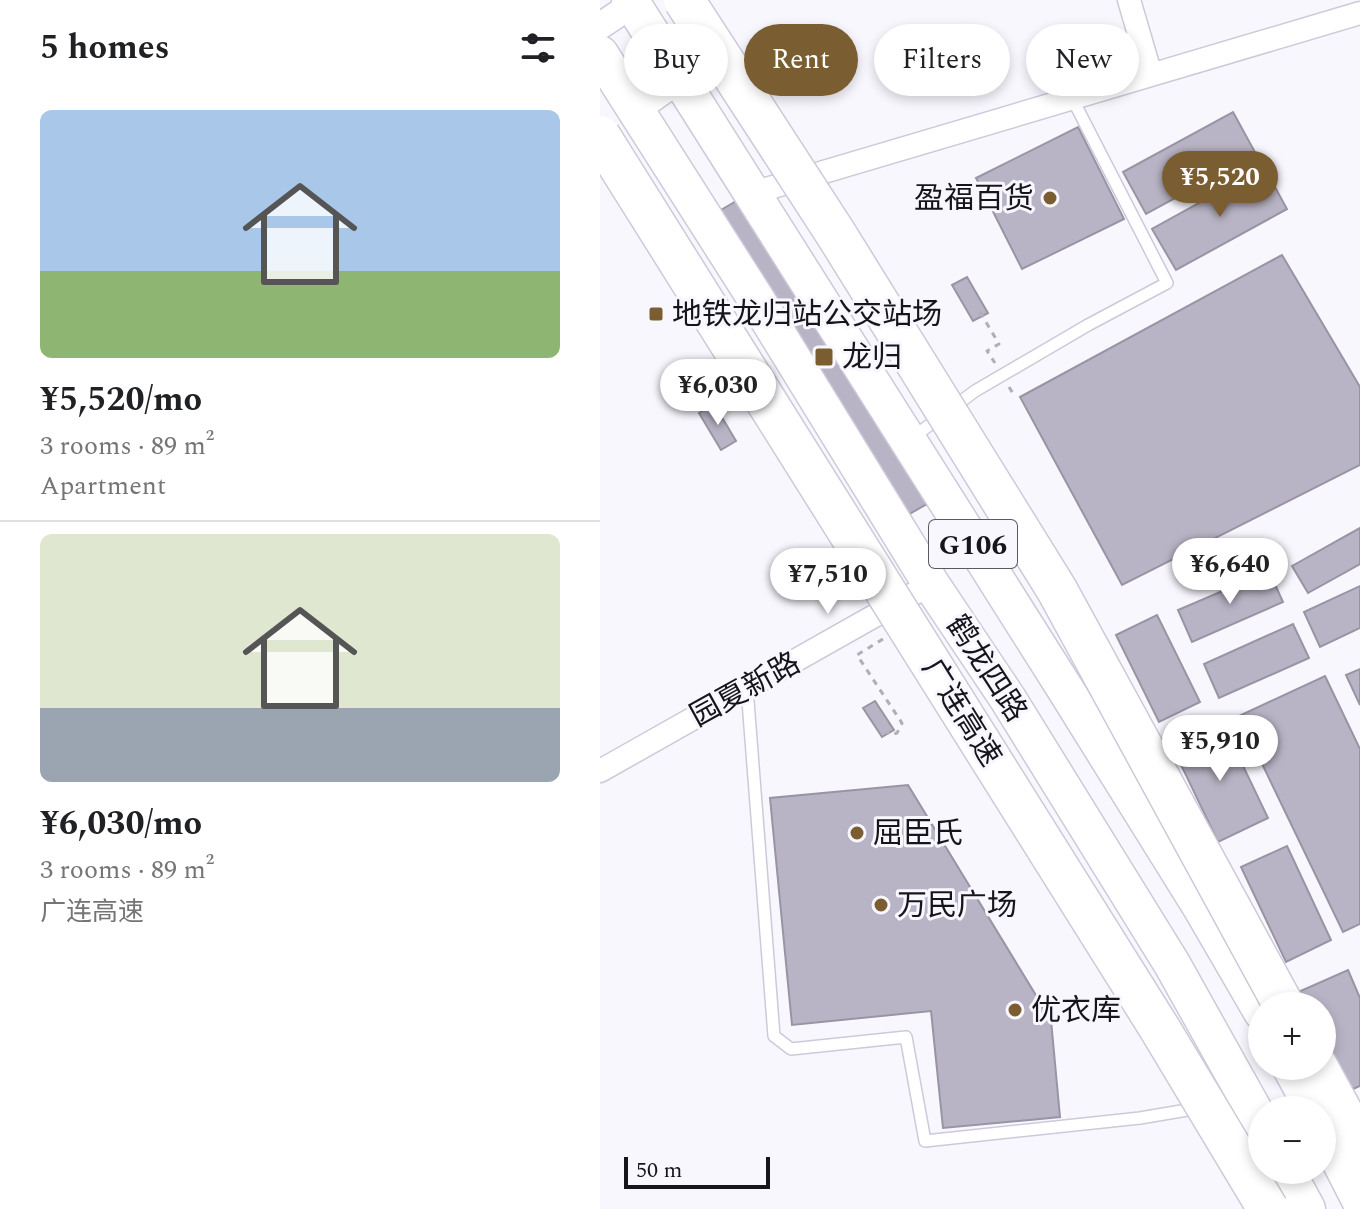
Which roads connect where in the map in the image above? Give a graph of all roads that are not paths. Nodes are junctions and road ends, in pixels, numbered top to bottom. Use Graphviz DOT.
graph roads {
  1 [pos="684,0"];
  2 [pos="1129,0"];
  3 [pos="631,2"];
  4 [pos="1360,13"];
  5 [pos="645,24"];
  6 [pos="600,26"];
  7 [pos="600,54"];
  8 [pos="1151,75"];
  9 [pos="656,96"];
  10 [pos="691,96"];
  11 [pos="1072,98"];
  12 [pos="635,111"];
  13 [pos="600,136"];
  14 [pos="753,193"];
  15 [pos="908,441"];
  16 [pos="931,584"];
  17 [pos="747,688"];
  18 [pos="600,771"];
  19 [pos="1250,992"];
  20 [pos="1276,992"];
  21 [pos="1325,1080"];
  22 [pos="1248,1100"];
  23 [pos="1215,1106"];
  24 [pos="1360,1145"];
  25 [pos="1336,1153"];
  26 [pos="1294,1184"];
  27 [pos="1360,1200"];
  28 [pos="1268,1209"];
  29 [pos="1307,1209"];
  1 -- 20 [label="highway, bridge"];
  2 -- 8 [label="street"];
  3 -- 5 [label="highway, 鹤龙四路 / G106"];
  3 -- 6 [label="street"];
  4 -- 8 [label="street"];
  7 -- 12 [label="highway, 鹤龙四路 / G106"];
  8 -- 11 [label="street"];
  9 -- 12 [label="street"];
  10 -- 14 [label="highway, 鹤龙四路 / G106"];
  11 -- 14 [label="street"];
  11 -- 15 [label="lane"];
  12 -- 16 [label="highway, 鹤龙四路 / G106"];
  13 -- 28 [label="highway, 广连高速, bridge"];
  14 -- 15 [label="highway, 鹤龙四路 / G106"];
  15 -- 19 [label="highway, 鹤龙四路 / G106"];
  16 -- 17 [label="street, 园夏新路"];
  16 -- 22 [label="highway, 鹤龙四路 / G106"];
  17 -- 18 [label="street, 园夏新路"];
  17 -- 23 [label="lane"];
  21 -- 24 [label="highway"];
  25 -- 27 [label="highway"];
  26 -- 29 [label="highway"];
}
